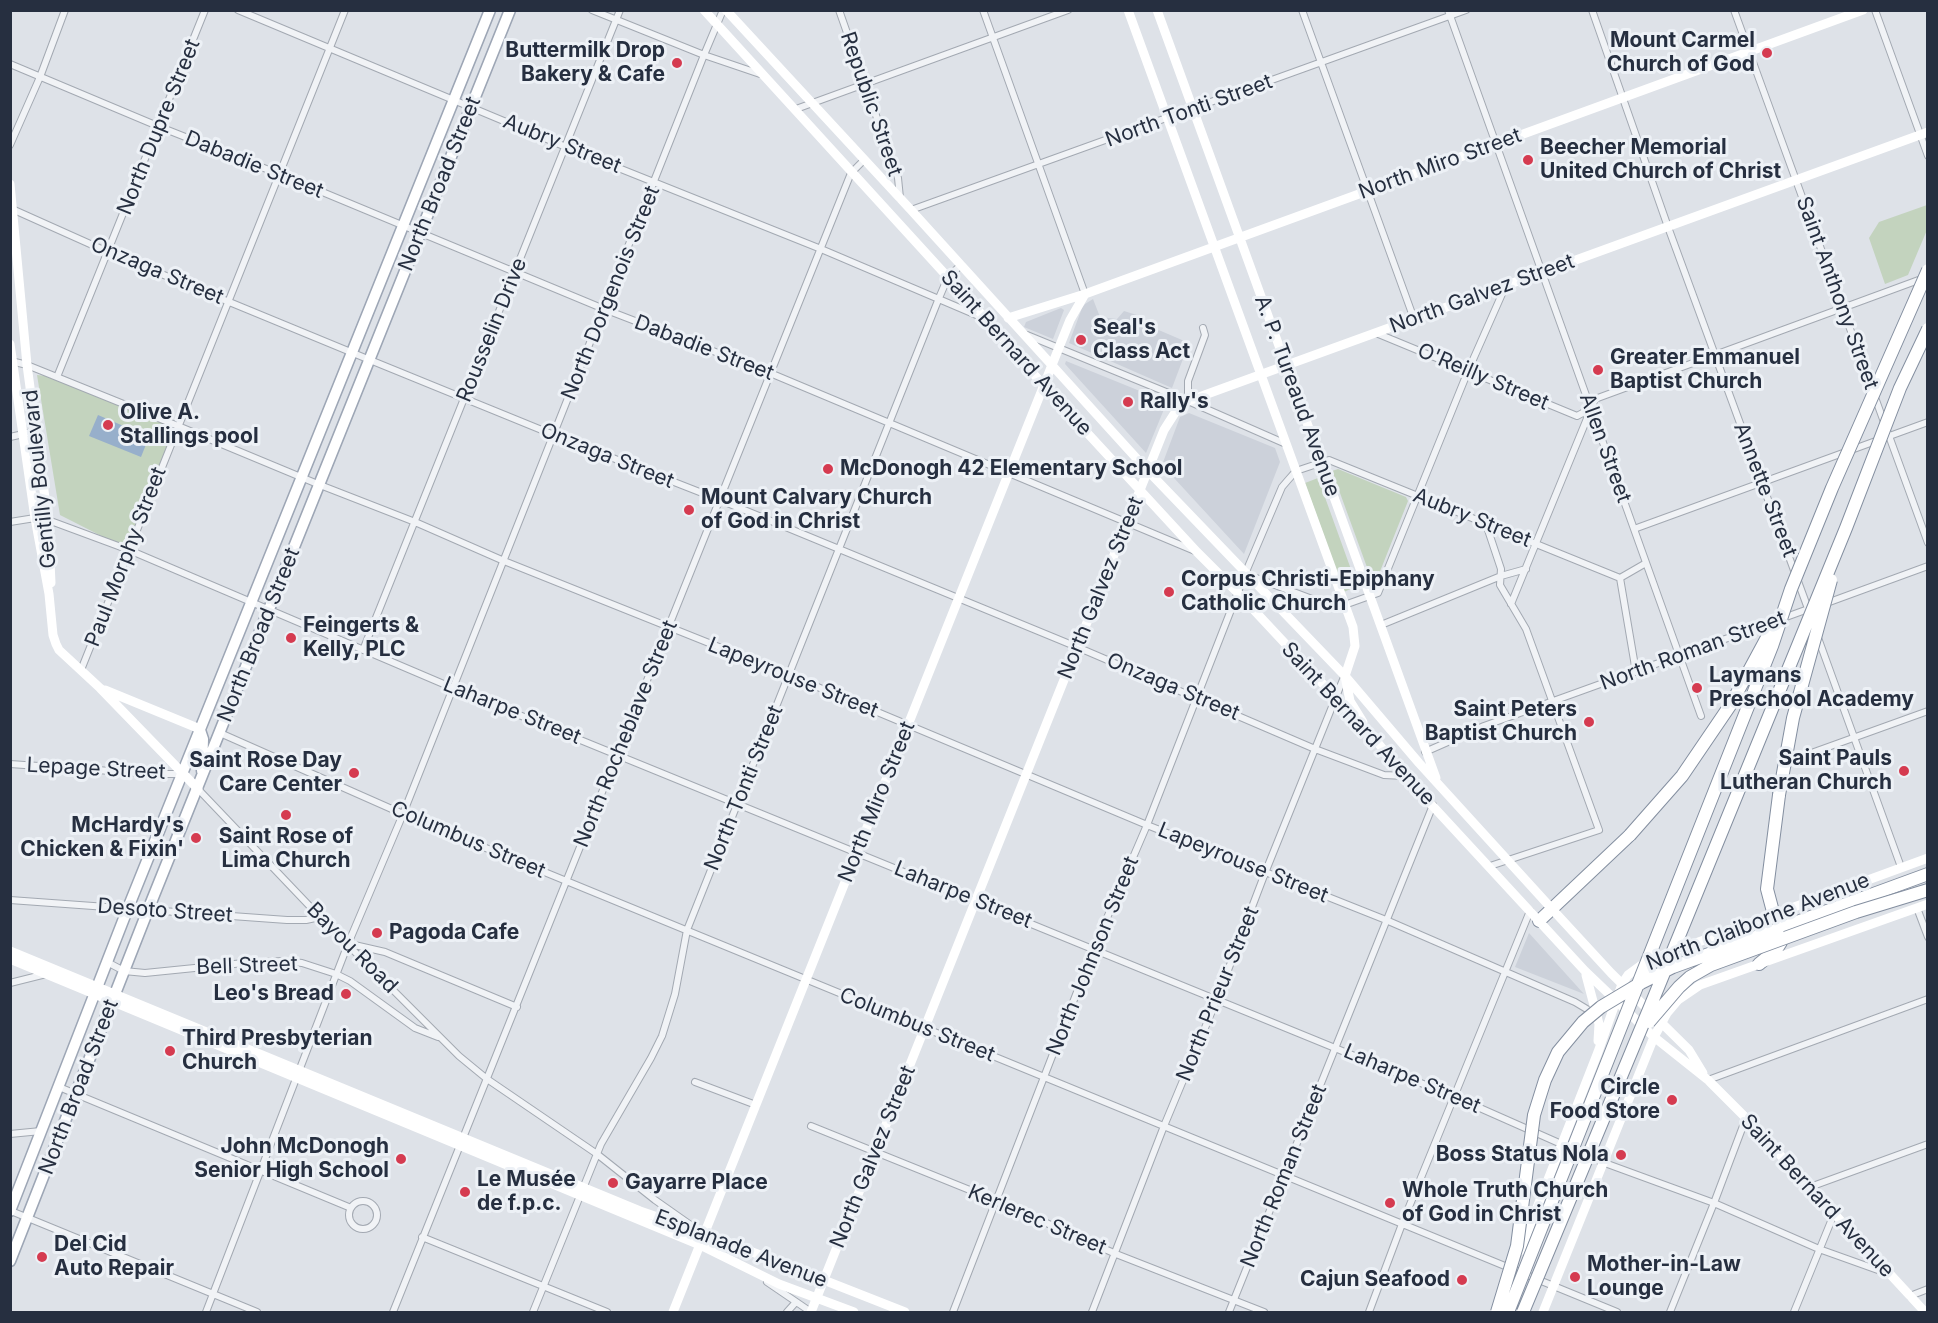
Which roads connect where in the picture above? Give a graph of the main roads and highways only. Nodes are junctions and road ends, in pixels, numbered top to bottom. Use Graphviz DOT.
graph roads {
  1 [pos="490,10"];
  2 [pos="510,10"];
  3 [pos="1928,270"];
  4 [pos="1928,329"];
  5 [pos="1846,528"];
  6 [pos="1791,589"];
  7 [pos="200,729"];
  8 [pos="203,774"];
  9 [pos="143,873"];
  10 [pos="1928,874"];
  11 [pos="160,882"];
  12 [pos="1928,890"];
  13 [pos="1539,921"];
  14 [pos="1759,964"];
  15 [pos="78,1037"];
  16 [pos="1634,1042"];
  17 [pos="95,1045"];
  18 [pos="11,1211"];
  19 [pos="10,1261"];
  20 [pos="1495,1312"];
  21 [pos="1508,1312"];
  22 [pos="1522,1312"];
  1 -- 7 [label="main road, North Broad Street"];
  2 -- 8 [label="main road, North Broad Street"];
  3 -- 6 [label="highway, bridge"];
  4 -- 5 [label="highway, bridge"];
  5 -- 14 [label="highway, bridge"];
  5 -- 16 [label="highway, bridge"];
  6 -- 13 [label="highway, bridge"];
  6 -- 21 [label="highway, bridge"];
  7 -- 8 [label="main road"];
  7 -- 9 [label="main road, North Broad Street"];
  8 -- 11 [label="main road, North Broad Street"];
  9 -- 11 [label="main road"];
  9 -- 15 [label="main road, North Broad Street"];
  10 -- 20 [label="highway, bridge"];
  11 -- 17 [label="main road, North Broad Street"];
  12 -- 16 [label="highway, bridge"];
  15 -- 17 [label="main road"];
  15 -- 18 [label="main road, North Broad Street"];
  16 -- 22 [label="highway, bridge"];
  17 -- 19 [label="main road, North Broad Street"];
}
